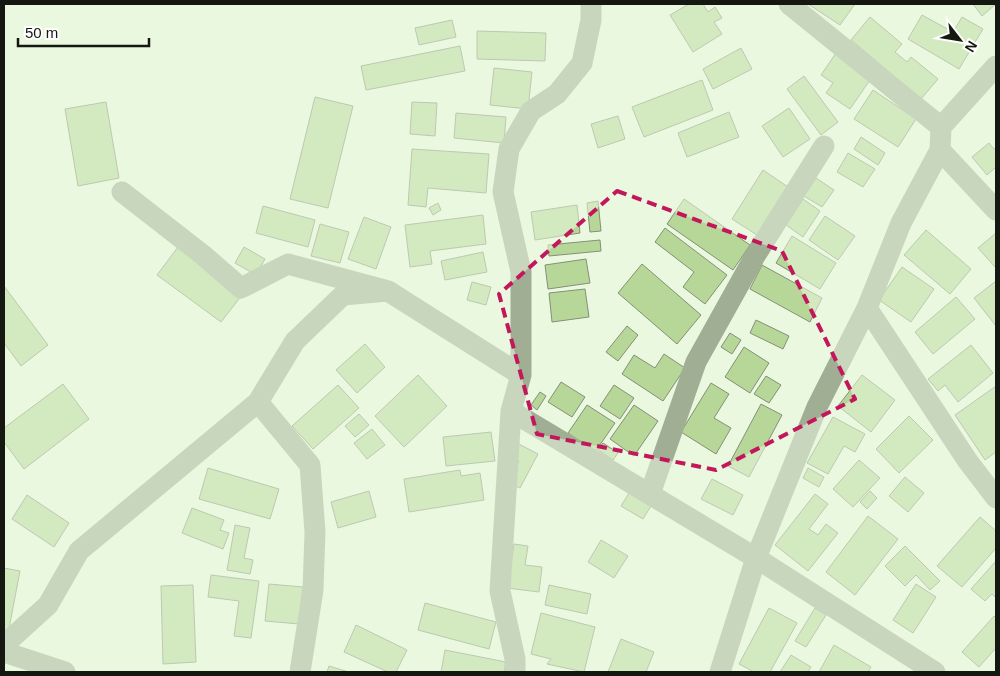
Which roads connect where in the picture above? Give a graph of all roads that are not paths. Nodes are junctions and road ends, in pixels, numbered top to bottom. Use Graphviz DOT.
graph roads {
  1 [pos="592,4"];
  2 [pos="789,4"];
  3 [pos="996,66"];
  4 [pos="942,127"];
  5 [pos="824,146"];
  6 [pos="940,150"];
  7 [pos="122,192"];
  8 [pos="996,210"];
  9 [pos="388,290"];
  10 [pos="867,308"];
  11 [pos="522,375"];
  12 [pos="258,402"];
  13 [pos="510,411"];
  14 [pos="650,494"];
  15 [pos="996,498"];
  16 [pos="756,558"];
  17 [pos="4,645"];
  18 [pos="4,652"];
  19 [pos="65,672"];
  20 [pos="300,672"];
  21 [pos="516,672"];
  22 [pos="720,672"];
  23 [pos="935,672"];
  1 -- 11 [label="street"];
  2 -- 4 [label="street"];
  3 -- 4 [label="street"];
  4 -- 6 [label="street"];
  5 -- 14 [label="street"];
  6 -- 8 [label="street"];
  6 -- 10 [label="street"];
  7 -- 9 [label="street"];
  9 -- 11 [label="street"];
  9 -- 12 [label="street"];
  10 -- 15 [label="street"];
  10 -- 16 [label="street"];
  11 -- 13 [label="street"];
  12 -- 17 [label="street"];
  12 -- 20 [label="street"];
  13 -- 14 [label="street"];
  13 -- 21 [label="street"];
  14 -- 16 [label="street"];
  16 -- 22 [label="street"];
  16 -- 23 [label="street"];
  18 -- 19 [label="street"];
}
